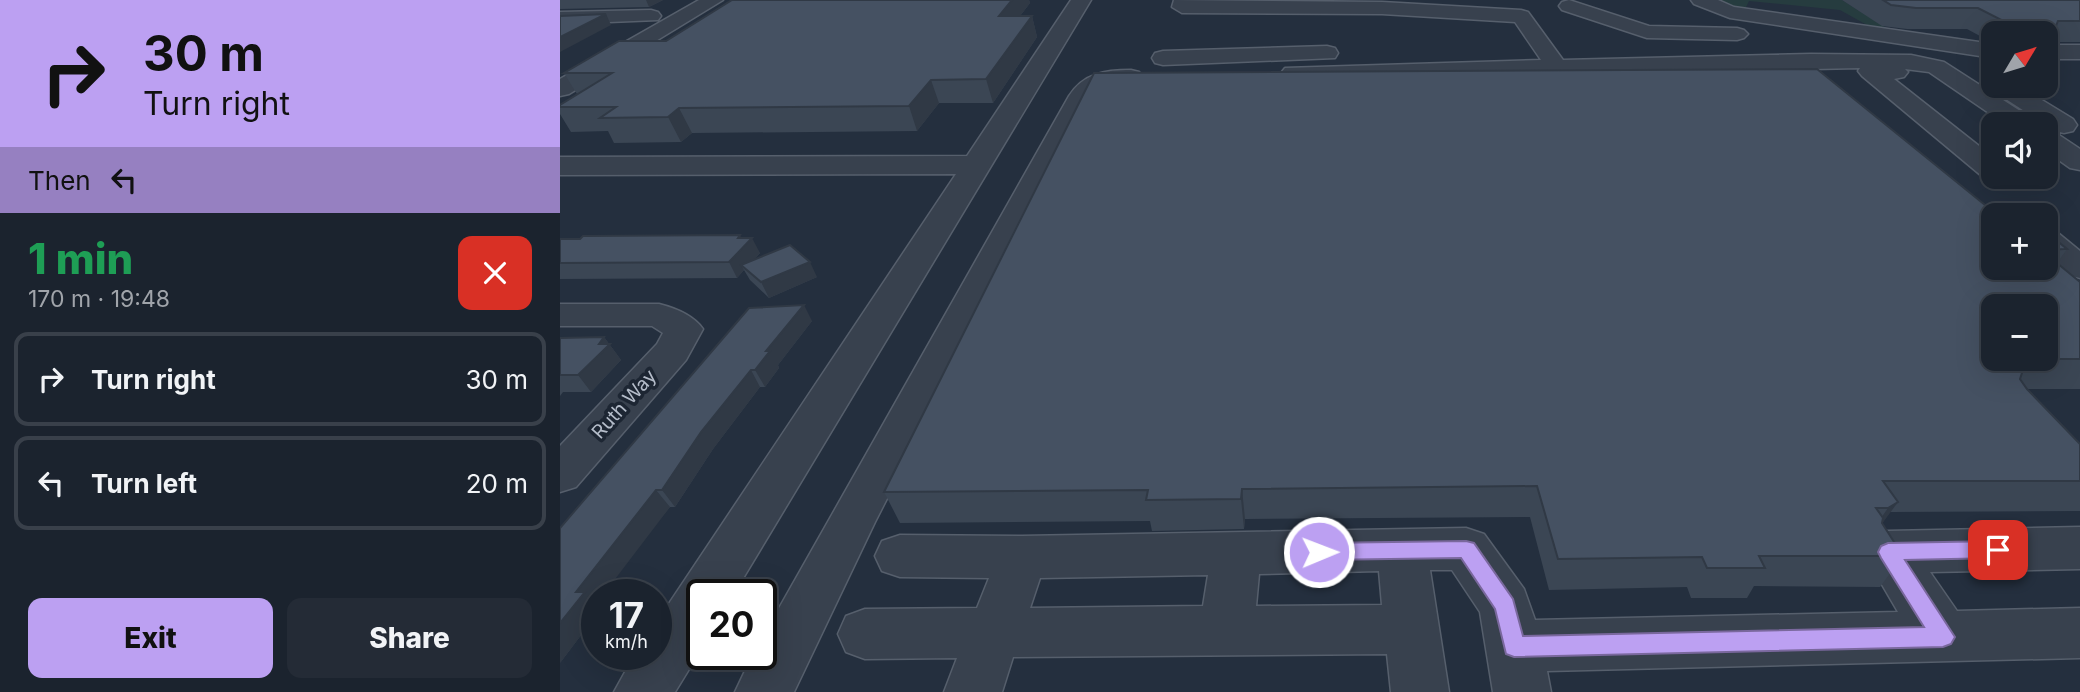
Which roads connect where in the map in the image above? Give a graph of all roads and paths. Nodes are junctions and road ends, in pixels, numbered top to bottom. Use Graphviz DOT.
graph roads {
  1 [pos="1081,0"];
  2 [pos="1508,0"];
  3 [pos="1701,0"];
  4 [pos="722,4"];
  5 [pos="1183,4"];
  6 [pos="1569,6"];
  7 [pos="690,14"];
  8 [pos="1521,16"];
  9 [pos="560,18"];
  10 [pos="656,23"];
  11 [pos="1647,32"];
  12 [pos="1737,34"];
  13 [pos="1538,40"];
  14 [pos="1511,42"];
  15 [pos="1463,48"];
  16 [pos="1981,49"];
  17 [pos="2080,51"];
  18 [pos="2058,52"];
  19 [pos="560,65"];
  20 [pos="1626,65"];
  21 [pos="1556,66"];
  22 [pos="1159,67"];
  23 [pos="1944,73"];
  24 [pos="560,89"];
  25 [pos="2020,98"];
  26 [pos="2004,112"];
  27 [pos="2068,128"];
  28 [pos="1981,161"];
  29 [pos="2080,162"];
  30 [pos="977,165"];
  31 [pos="560,166"];
  32 [pos="2058,172"];
  33 [pos="2080,172"];
  34 [pos="2058,250"];
  35 [pos="2080,268"];
  36 [pos="560,315"];
  37 [pos="560,475"];
  38 [pos="2080,548"];
  39 [pos="1402,551"];
  40 [pos="1236,553"];
  41 [pos="900,556"];
  42 [pos="1022,557"];
  43 [pos="715,579"];
  44 [pos="686,625"];
  45 [pos="1411,629"];
  46 [pos="1227,631"];
  47 [pos="2080,633"];
  48 [pos="865,634"];
  49 [pos="994,634"];
  50 [pos="1943,637"];
  51 [pos="1518,669"];
  52 [pos="643,692"];
  53 [pos="764,692"];
  54 [pos="973,692"];
  55 [pos="1420,692"];
  1 -- 30 [label="street"];
  2 -- 8 [label="street"];
  3 -- 16 [label="street"];
  4 -- 7 [label="street"];
  5 -- 8 [label="street"];
  5 -- 22 [label="street"];
  6 -- 11 [label="street"];
  7 -- 10 [label="street"];
  8 -- 13 [label="street"];
  9 -- 10 [label="street"];
  10 -- 19 [label="street"];
  10 -- 24 [label="street"];
  11 -- 12 [label="street"];
  11 -- 20 [label="street"];
  13 -- 14 [label="street"];
  13 -- 21 [label="street"];
  15 -- 22 [label="street"];
  17 -- 18 [label="street"];
  20 -- 21 [label="street"];
  20 -- 23 [label="street"];
  21 -- 22 [label="street"];
  22 -- 53 [label="street"];
  23 -- 26 [label="street"];
  23 -- 28 [label="street"];
  25 -- 27 [label="street"];
  27 -- 29 [label="street"];
  30 -- 31 [label="street"];
  30 -- 43 [label="street"];
  32 -- 33 [label="street"];
  34 -- 35 [label="street"];
  36 -- 37 [label="street, Ruth Way"];
  38 -- 50 [label="street"];
  39 -- 40 [label="street"];
  39 -- 45 [label="street"];
  39 -- 51 [label="street"];
  40 -- 42 [label="street"];
  40 -- 46 [label="street"];
  41 -- 42 [label="street"];
  42 -- 49 [label="street"];
  44 -- 52 [label="street"];
  45 -- 46 [label="street"];
  45 -- 55 [label="street"];
  46 -- 49 [label="street"];
  47 -- 50 [label="street"];
  48 -- 49 [label="street"];
  49 -- 54 [label="street"];
  50 -- 51 [label="street"];
}
